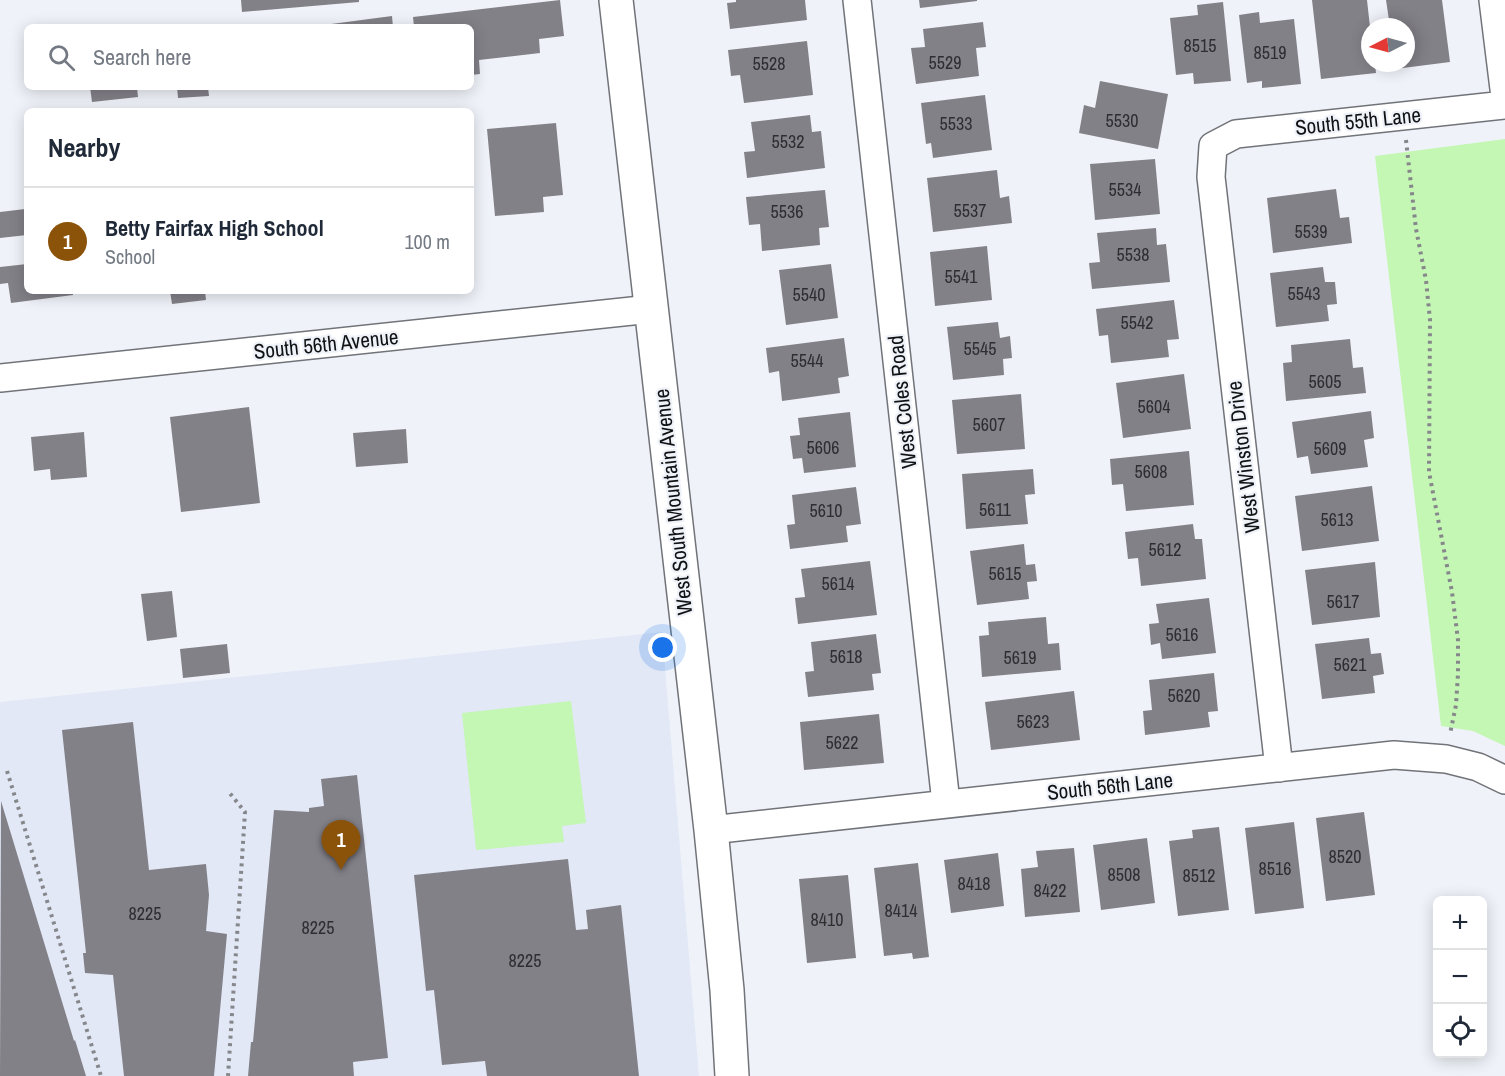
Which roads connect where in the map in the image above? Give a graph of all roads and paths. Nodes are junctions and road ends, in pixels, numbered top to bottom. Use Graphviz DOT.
graph roads {
  1 [pos="616,0"];
  2 [pos="857,0"];
  3 [pos="1493,0"];
  4 [pos="1505,97"];
  5 [pos="1505,105"];
  6 [pos="1403,116"];
  7 [pos="1213,146"];
  8 [pos="651,309"];
  9 [pos="0,378"];
  10 [pos="1446,759"];
  11 [pos="1279,768"];
  12 [pos="8,771"];
  13 [pos="1505,780"];
  14 [pos="228,791"];
  15 [pos="946,803"];
  16 [pos="711,830"];
  17 [pos="100,1076"];
  18 [pos="228,1076"];
  19 [pos="732,1076"];
  1 -- 8 [label="street, West South Mountain Avenue"];
  2 -- 15 [label="street, West Coles Road"];
  3 -- 4 [label="street"];
  5 -- 6 [label="street, South 55th Lane"];
  6 -- 7 [label="street, South 55th Lane"];
  6 -- 10 [label="path"];
  7 -- 11 [label="street, West Winston Drive"];
  8 -- 9 [label="street, South 56th Avenue"];
  8 -- 16 [label="street, West South Mountain Avenue"];
  10 -- 11 [label="street, South 56th Lane"];
  10 -- 13 [label="street, South 56th Lane"];
  11 -- 15 [label="street, South 56th Lane"];
  12 -- 17 [label="path"];
  14 -- 18 [label="path"];
  15 -- 16 [label="street, South 56th Lane"];
  16 -- 19 [label="street, West South Mountain Avenue"];
}
